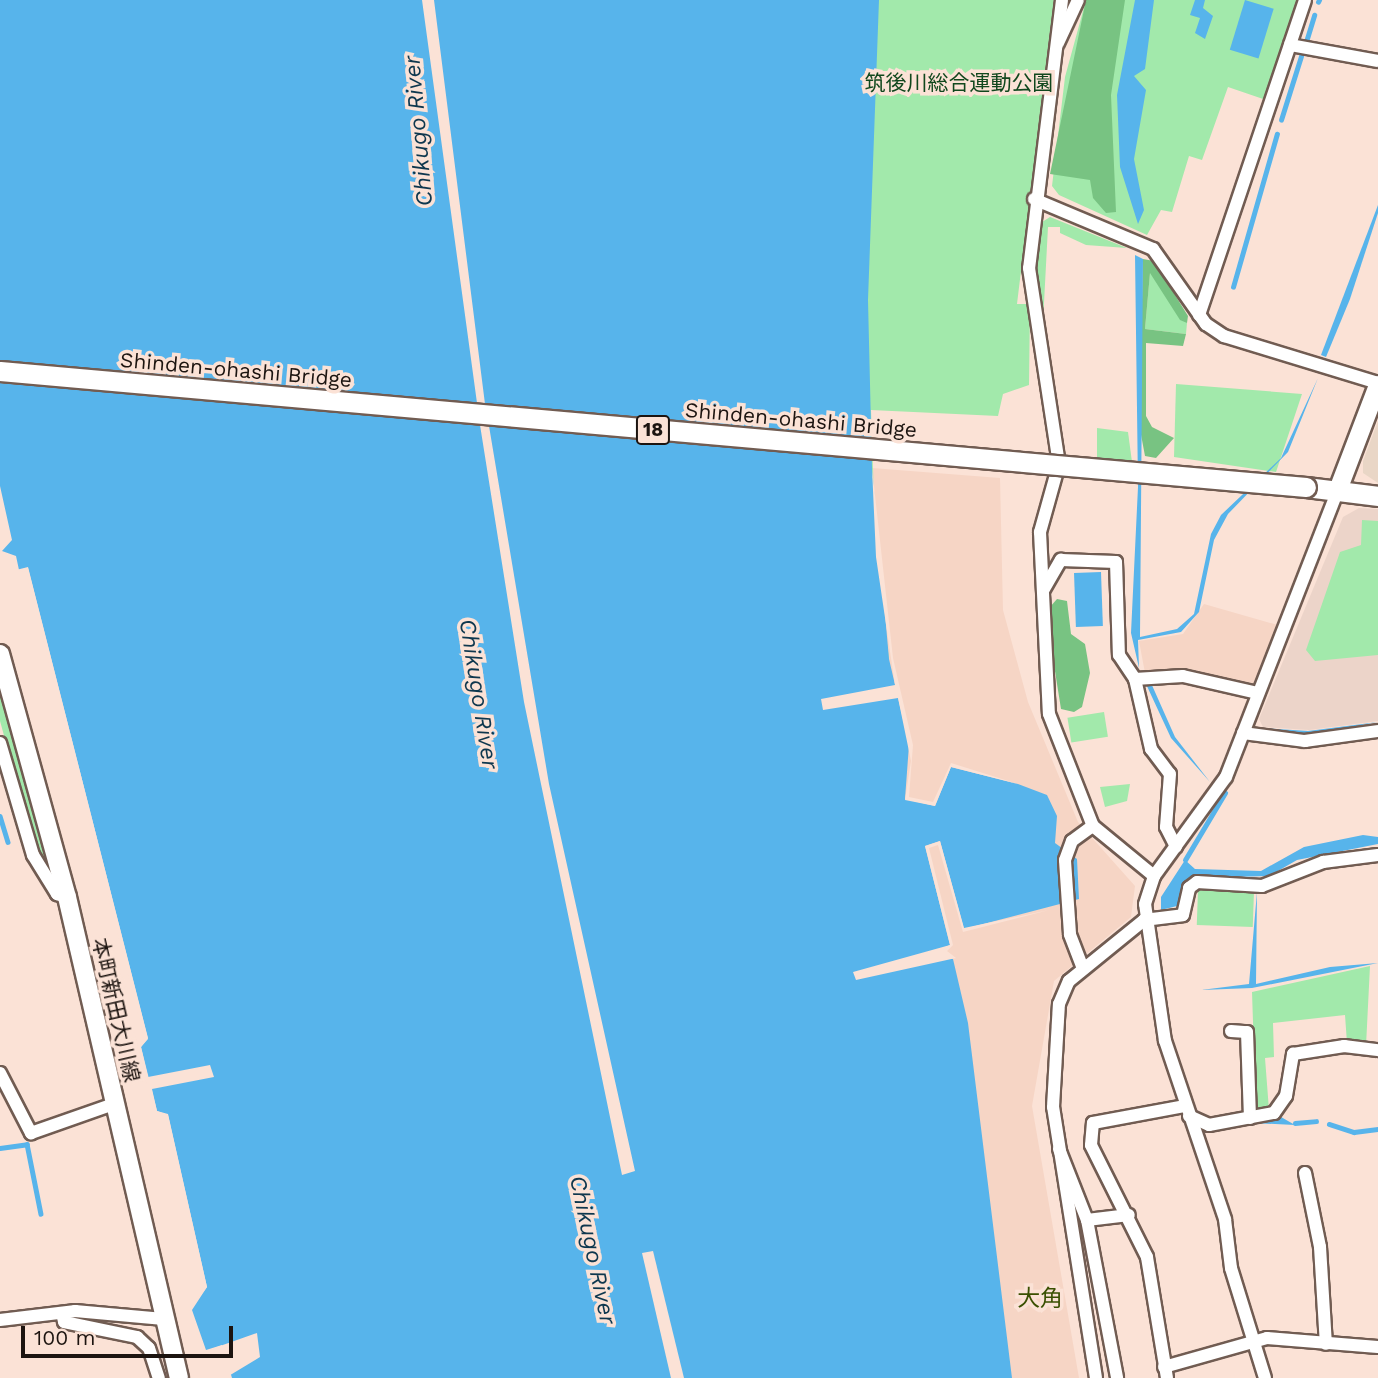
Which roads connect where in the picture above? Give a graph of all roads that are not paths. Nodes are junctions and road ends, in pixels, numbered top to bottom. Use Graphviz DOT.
graph roads {
  1 [pos="1062,0"];
  2 [pos="1078,0"];
  3 [pos="1305,0"];
  4 [pos="1056,46"];
  5 [pos="1290,46"];
  6 [pos="1378,61"];
  7 [pos="1034,199"];
  8 [pos="1199,315"];
  9 [pos="0,372"];
  10 [pos="1378,384"];
  11 [pos="1338,490"];
  12 [pos="1378,496"];
  13 [pos="1044,589"];
  14 [pos="0,654"];
  15 [pos="1135,679"];
  16 [pos="1258,693"];
  17 [pos="1378,731"];
  18 [pos="1243,733"];
  19 [pos="0,743"];
  20 [pos="1093,826"];
  21 [pos="1177,847"];
  22 [pos="1378,855"];
  23 [pos="1154,876"];
  24 [pos="67,897"];
  25 [pos="1144,920"];
  26 [pos="1082,966"];
  27 [pos="1231,1031"];
  28 [pos="1378,1050"];
  29 [pos="0,1073"];
  30 [pos="114,1104"];
  31 [pos="1187,1111"];
  32 [pos="1250,1118"];
  33 [pos="1057,1146"];
  34 [pos="1305,1173"];
  35 [pos="1129,1215"];
  36 [pos="1087,1220"];
  37 [pos="62,1313"];
  38 [pos="164,1319"];
  39 [pos="0,1320"];
  40 [pos="1326,1344"];
  41 [pos="1254,1345"];
  42 [pos="1378,1347"];
  43 [pos="1166,1373"];
  44 [pos="159,1378"];
  45 [pos="179,1378"];
  46 [pos="1096,1378"];
  47 [pos="1117,1378"];
  48 [pos="1265,1378"];
  1 -- 4 [label="street"];
  2 -- 4 [label="street"];
  3 -- 5 [label="street"];
  4 -- 7 [label="street"];
  5 -- 6 [label="street"];
  5 -- 8 [label="street"];
  7 -- 8 [label="street"];
  7 -- 13 [label="street"];
  8 -- 10 [label="street"];
  9 -- 11 [label="main road, Shinden-ohashi Bridge / 18, bridge"];
  10 -- 11 [label="main road"];
  11 -- 12 [label="main road, 18"];
  11 -- 16 [label="street"];
  13 -- 15 [label="street"];
  13 -- 20 [label="street"];
  14 -- 24 [label="main road, 本町新田大川線"];
  15 -- 16 [label="street"];
  15 -- 21 [label="street"];
  16 -- 18 [label="street"];
  17 -- 18 [label="street"];
  18 -- 21 [label="street"];
  19 -- 24 [label="street"];
  20 -- 23 [label="street"];
  20 -- 26 [label="street"];
  21 -- 23 [label="street"];
  22 -- 25 [label="street"];
  23 -- 25 [label="street"];
  24 -- 30 [label="main road, 本町新田大川線"];
  25 -- 26 [label="street"];
  25 -- 31 [label="street"];
  26 -- 33 [label="street"];
  27 -- 32 [label="street"];
  28 -- 32 [label="street"];
  29 -- 30 [label="street"];
  30 -- 38 [label="main road, 本町新田大川線"];
  31 -- 32 [label="street"];
  31 -- 35 [label="street"];
  31 -- 41 [label="street"];
  33 -- 36 [label="street"];
  33 -- 46 [label="street"];
  34 -- 40 [label="street"];
  35 -- 36 [label="street"];
  35 -- 43 [label="street"];
  36 -- 47 [label="street"];
  37 -- 38 [label="street"];
  37 -- 39 [label="street"];
  37 -- 44 [label="street"];
  38 -- 45 [label="main road, 本町新田大川線"];
  40 -- 41 [label="street"];
  40 -- 42 [label="street"];
  41 -- 43 [label="street"];
  41 -- 48 [label="street"];
}
